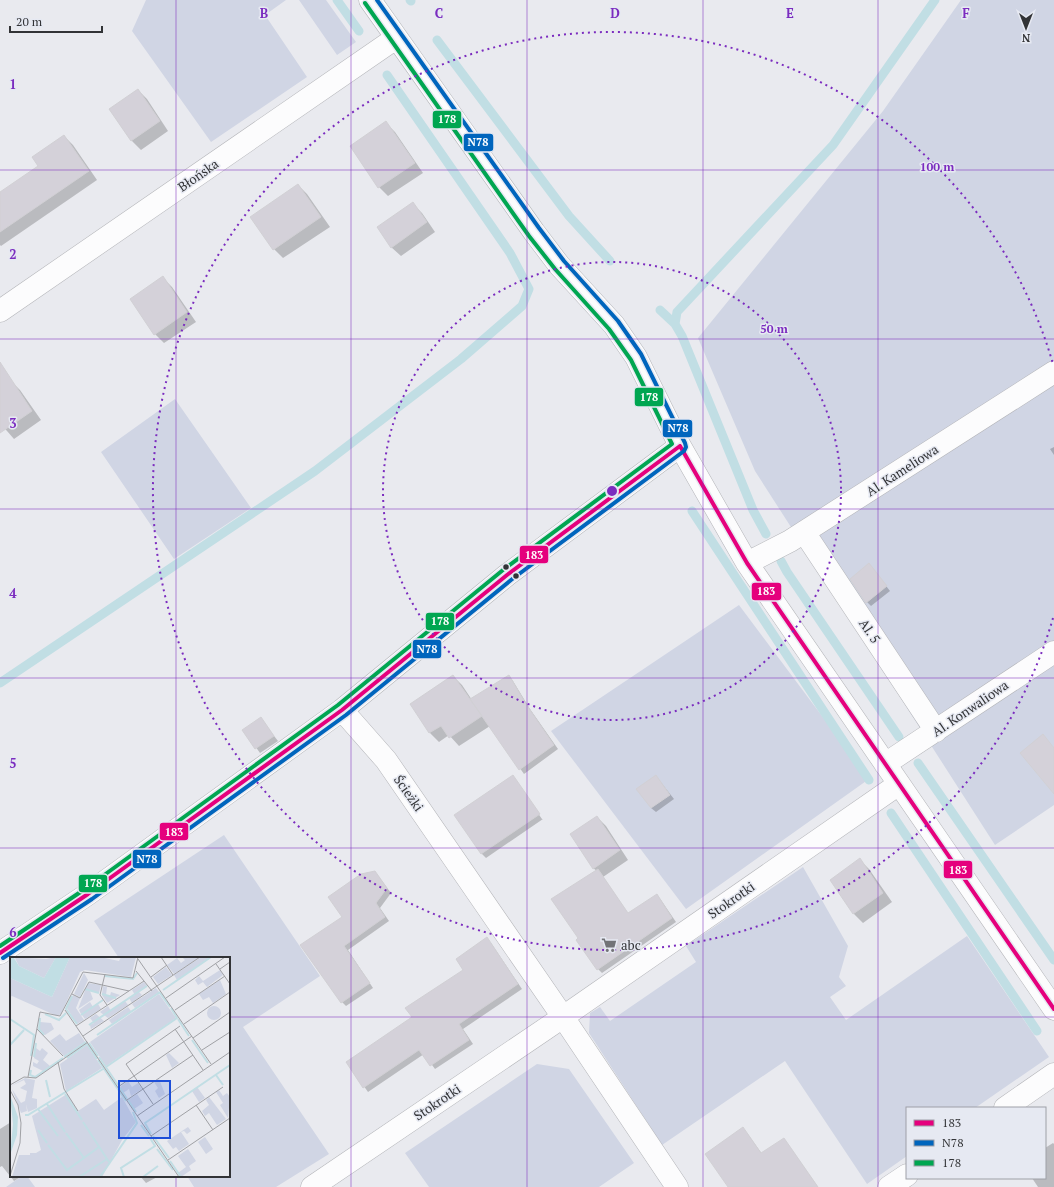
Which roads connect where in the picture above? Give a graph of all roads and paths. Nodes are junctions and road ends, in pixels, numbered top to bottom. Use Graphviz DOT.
graph roads {
  1 [pos="370,0"];
  2 [pos="396,38"];
  3 [pos="0,311"];
  4 [pos="1054,372"];
  5 [pos="680,446"];
  6 [pos="804,532"];
  7 [pos="748,563"];
  8 [pos="1054,652"];
  9 [pos="342,710"];
  10 [pos="936,731"];
  11 [pos="885,764"];
  12 [pos="899,784"];
  13 [pos="0,953"];
  14 [pos="1054,1009"];
  15 [pos="563,1017"];
  16 [pos="1054,1074"];
  17 [pos="1006,1107"];
  18 [pos="906,1176"];
  19 [pos="312,1187"];
  20 [pos="677,1187"];
  21 [pos="889,1187"];
  1 -- 2 [label="street"];
  2 -- 3 [label="street, Błońska"];
  2 -- 5 [label="street"];
  4 -- 6 [label="street, Al. Kameliowa"];
  5 -- 7 [label="street"];
  5 -- 9 [label="street"];
  6 -- 7 [label="street, Al. Kameliowa"];
  6 -- 10 [label="street, Al. 5"];
  7 -- 11 [label="street"];
  8 -- 10 [label="street, Al. Konwaliowa"];
  9 -- 13 [label="street"];
  9 -- 15 [label="street, Ścieżki"];
  10 -- 11 [label="street, Al. Konwaliowa"];
  11 -- 12 [label="street"];
  12 -- 14 [label="street"];
  12 -- 15 [label="street, Stokrotki"];
  15 -- 19 [label="street, Stokrotki"];
  15 -- 20 [label="street"];
  16 -- 17 [label="street"];
  18 -- 21 [label="street"];
}
